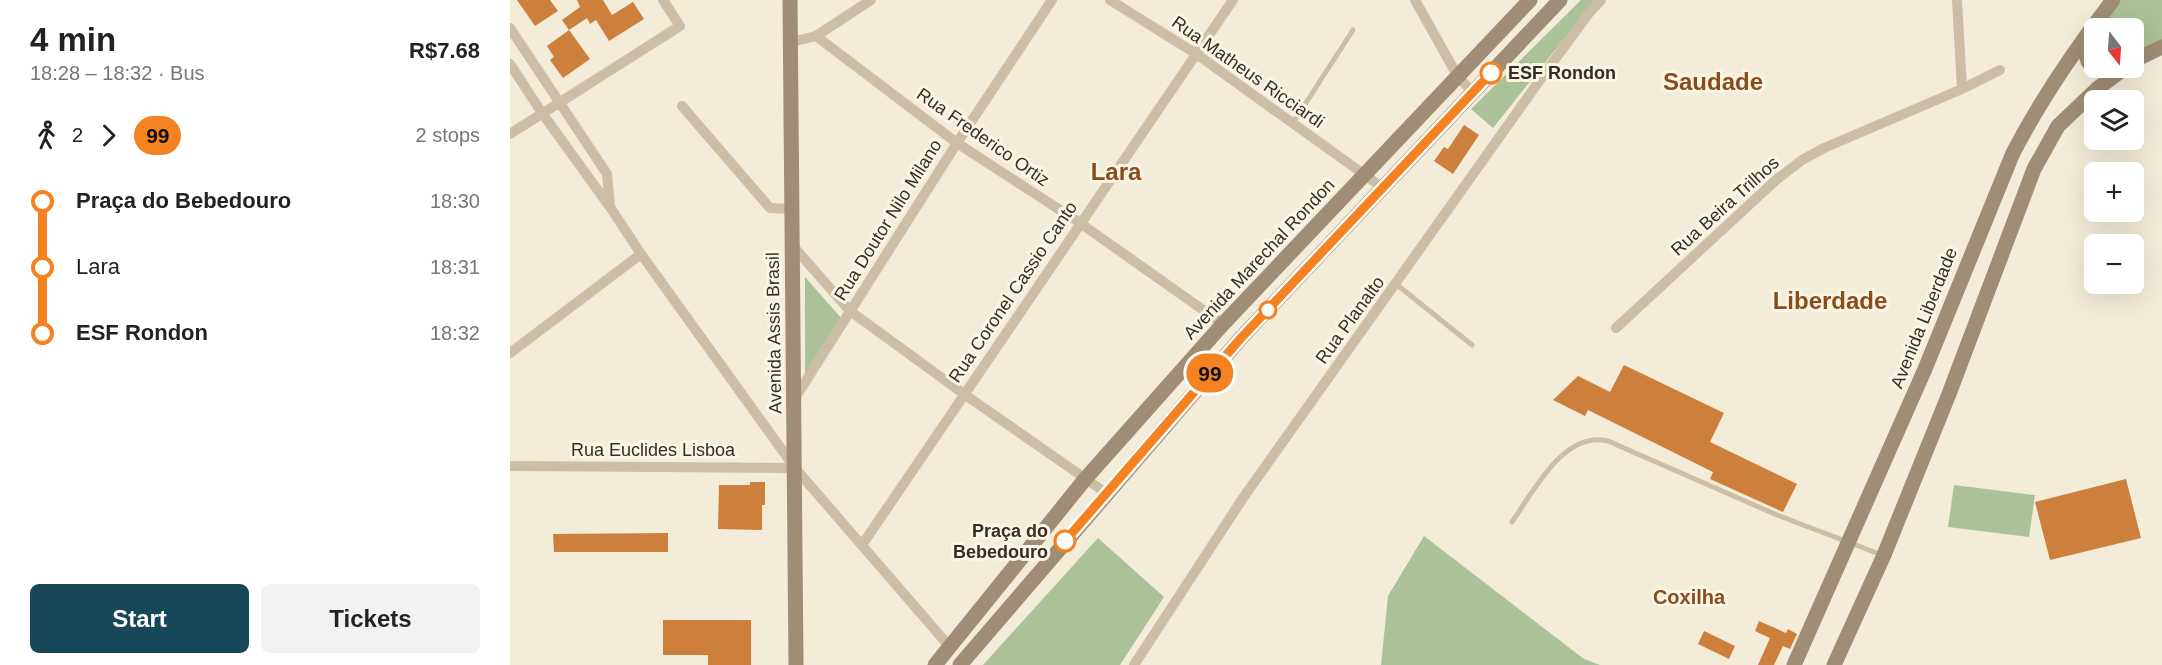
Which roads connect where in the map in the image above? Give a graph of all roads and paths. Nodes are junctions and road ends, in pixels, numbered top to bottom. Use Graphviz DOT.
graph roads {
  1 [pos="663,0"];
  2 [pos="790,0"];
  3 [pos="871,0"];
  4 [pos="1052,0"];
  5 [pos="1110,0"];
  6 [pos="1233,0"];
  7 [pos="1415,0"];
  8 [pos="1530,0"];
  9 [pos="1560,0"];
  10 [pos="1601,0"];
  11 [pos="1957,0"];
  12 [pos="2113,0"];
  13 [pos="2099,18"];
  14 [pos="510,28"];
  15 [pos="1353,30"];
  16 [pos="816,36"];
  17 [pos="2084,39"];
  18 [pos="790,42"];
  19 [pos="2162,47"];
  20 [pos="1195,53"];
  21 [pos="2144,56"];
  22 [pos="510,64"];
  23 [pos="2001,70"];
  24 [pos="1457,75"];
  25 [pos="2111,78"];
  26 [pos="1962,89"];
  27 [pos="1473,93"];
  28 [pos="560,103"];
  29 [pos="682,106"];
  30 [pos="542,112"];
  31 [pos="1293,123"];
  32 [pos="510,135"];
  33 [pos="957,143"];
  34 [pos="589,148"];
  35 [pos="575,158"];
  36 [pos="1365,174"];
  37 [pos="1383,188"];
  38 [pos="610,207"];
  39 [pos="792,209"];
  40 [pos="1080,223"];
  41 [pos="793,246"];
  42 [pos="641,254"];
  43 [pos="1395,284"];
  44 [pos="850,311"];
  45 [pos="1223,324"];
  46 [pos="1616,328"];
  47 [pos="1472,345"];
  48 [pos="510,353"];
  49 [pos="964,394"];
  50 [pos="794,399"];
  51 [pos="510,466"];
  52 [pos="795,468"];
  53 [pos="1086,477"];
  54 [pos="1106,493"];
  55 [pos="1512,522"];
  56 [pos="1848,542"];
  57 [pos="862,545"];
  58 [pos="1884,555"];
  59 [pos="950,646"];
  60 [pos="961,664"];
  61 [pos="796,665"];
  62 [pos="935,665"];
  63 [pos="1134,665"];
  64 [pos="1794,665"];
  65 [pos="1834,665"];
  1 -- 28 [label="street"];
  2 -- 18 [label="main road, Avenida Assis Brasil"];
  3 -- 16 [label="street"];
  4 -- 33 [label="street, Rua Doutor Nilo Milano"];
  5 -- 20 [label="street, Rua Matheus Ricciardi"];
  6 -- 20 [label="street, Rua Coronel Cassio Canto"];
  7 -- 24 [label="street"];
  8 -- 24 [label="main road, Avenida Marechal Rondon"];
  9 -- 27 [label="main road"];
  10 -- 43 [label="street, Rua Planalto"];
  11 -- 26 [label="street"];
  12 -- 13 [label="main road, Avenida Liberdade"];
  14 -- 28 [label="street"];
  15 -- 31 [label="lane"];
  16 -- 18 [label="street"];
  16 -- 33 [label="street, Rua Frederico Ortiz"];
  17 -- 56 [label="main road, Avenida Liberdade"];
  18 -- 39 [label="main road, Avenida Assis Brasil"];
  19 -- 21 [label="main road"];
  20 -- 31 [label="street, Rua Matheus Ricciardi"];
  20 -- 40 [label="street, Rua Coronel Cassio Canto"];
  22 -- 30 [label="street"];
  23 -- 26 [label="street, Rua Beira Trilhos"];
  24 -- 27 [label="street"];
  24 -- 36 [label="main road, Avenida Marechal Rondon"];
  25 -- 58 [label="main road"];
  26 -- 46 [label="street, Rua Beira Trilhos"];
  27 -- 37 [label="main road"];
  28 -- 30 [label="street"];
  28 -- 34 [label="street"];
  29 -- 39 [label="street"];
  30 -- 32 [label="street"];
  30 -- 35 [label="street"];
  31 -- 36 [label="street, Rua Matheus Ricciardi"];
  33 -- 40 [label="street, Rua Frederico Ortiz"];
  33 -- 44 [label="street, Rua Doutor Nilo Milano"];
  34 -- 35 [label="street"];
  34 -- 38 [label="street"];
  35 -- 38 [label="street"];
  36 -- 37 [label="street"];
  36 -- 45 [label="main road, Avenida Marechal Rondon"];
  37 -- 54 [label="main road"];
  38 -- 42 [label="street"];
  39 -- 41 [label="main road, Avenida Assis Brasil"];
  40 -- 45 [label="street, Rua Frederico Ortiz"];
  40 -- 49 [label="street, Rua Coronel Cassio Canto"];
  41 -- 44 [label="street"];
  41 -- 50 [label="main road, Avenida Assis Brasil"];
  42 -- 48 [label="street"];
  42 -- 52 [label="street"];
  43 -- 47 [label="lane"];
  43 -- 63 [label="street, Rua Planalto"];
  44 -- 49 [label="street"];
  44 -- 50 [label="street, Rua Doutor Nilo Milano"];
  45 -- 53 [label="main road, Avenida Marechal Rondon"];
  49 -- 53 [label="street"];
  49 -- 57 [label="street, Rua Coronel Cassio Canto"];
  50 -- 52 [label="main road, Avenida Assis Brasil"];
  51 -- 52 [label="street, Rua Euclides Lisboa"];
  52 -- 57 [label="street"];
  52 -- 61 [label="main road, Avenida Assis Brasil"];
  53 -- 54 [label="street"];
  53 -- 59 [label="main road, Avenida Marechal Rondon"];
  54 -- 60 [label="main road"];
  55 -- 56 [label="lane"];
  56 -- 58 [label="lane"];
  56 -- 64 [label="main road, Avenida Liberdade"];
  57 -- 59 [label="street"];
  58 -- 65 [label="main road"];
  59 -- 60 [label="main road"];
  59 -- 62 [label="main road, Avenida Marechal Rondon"];
}
